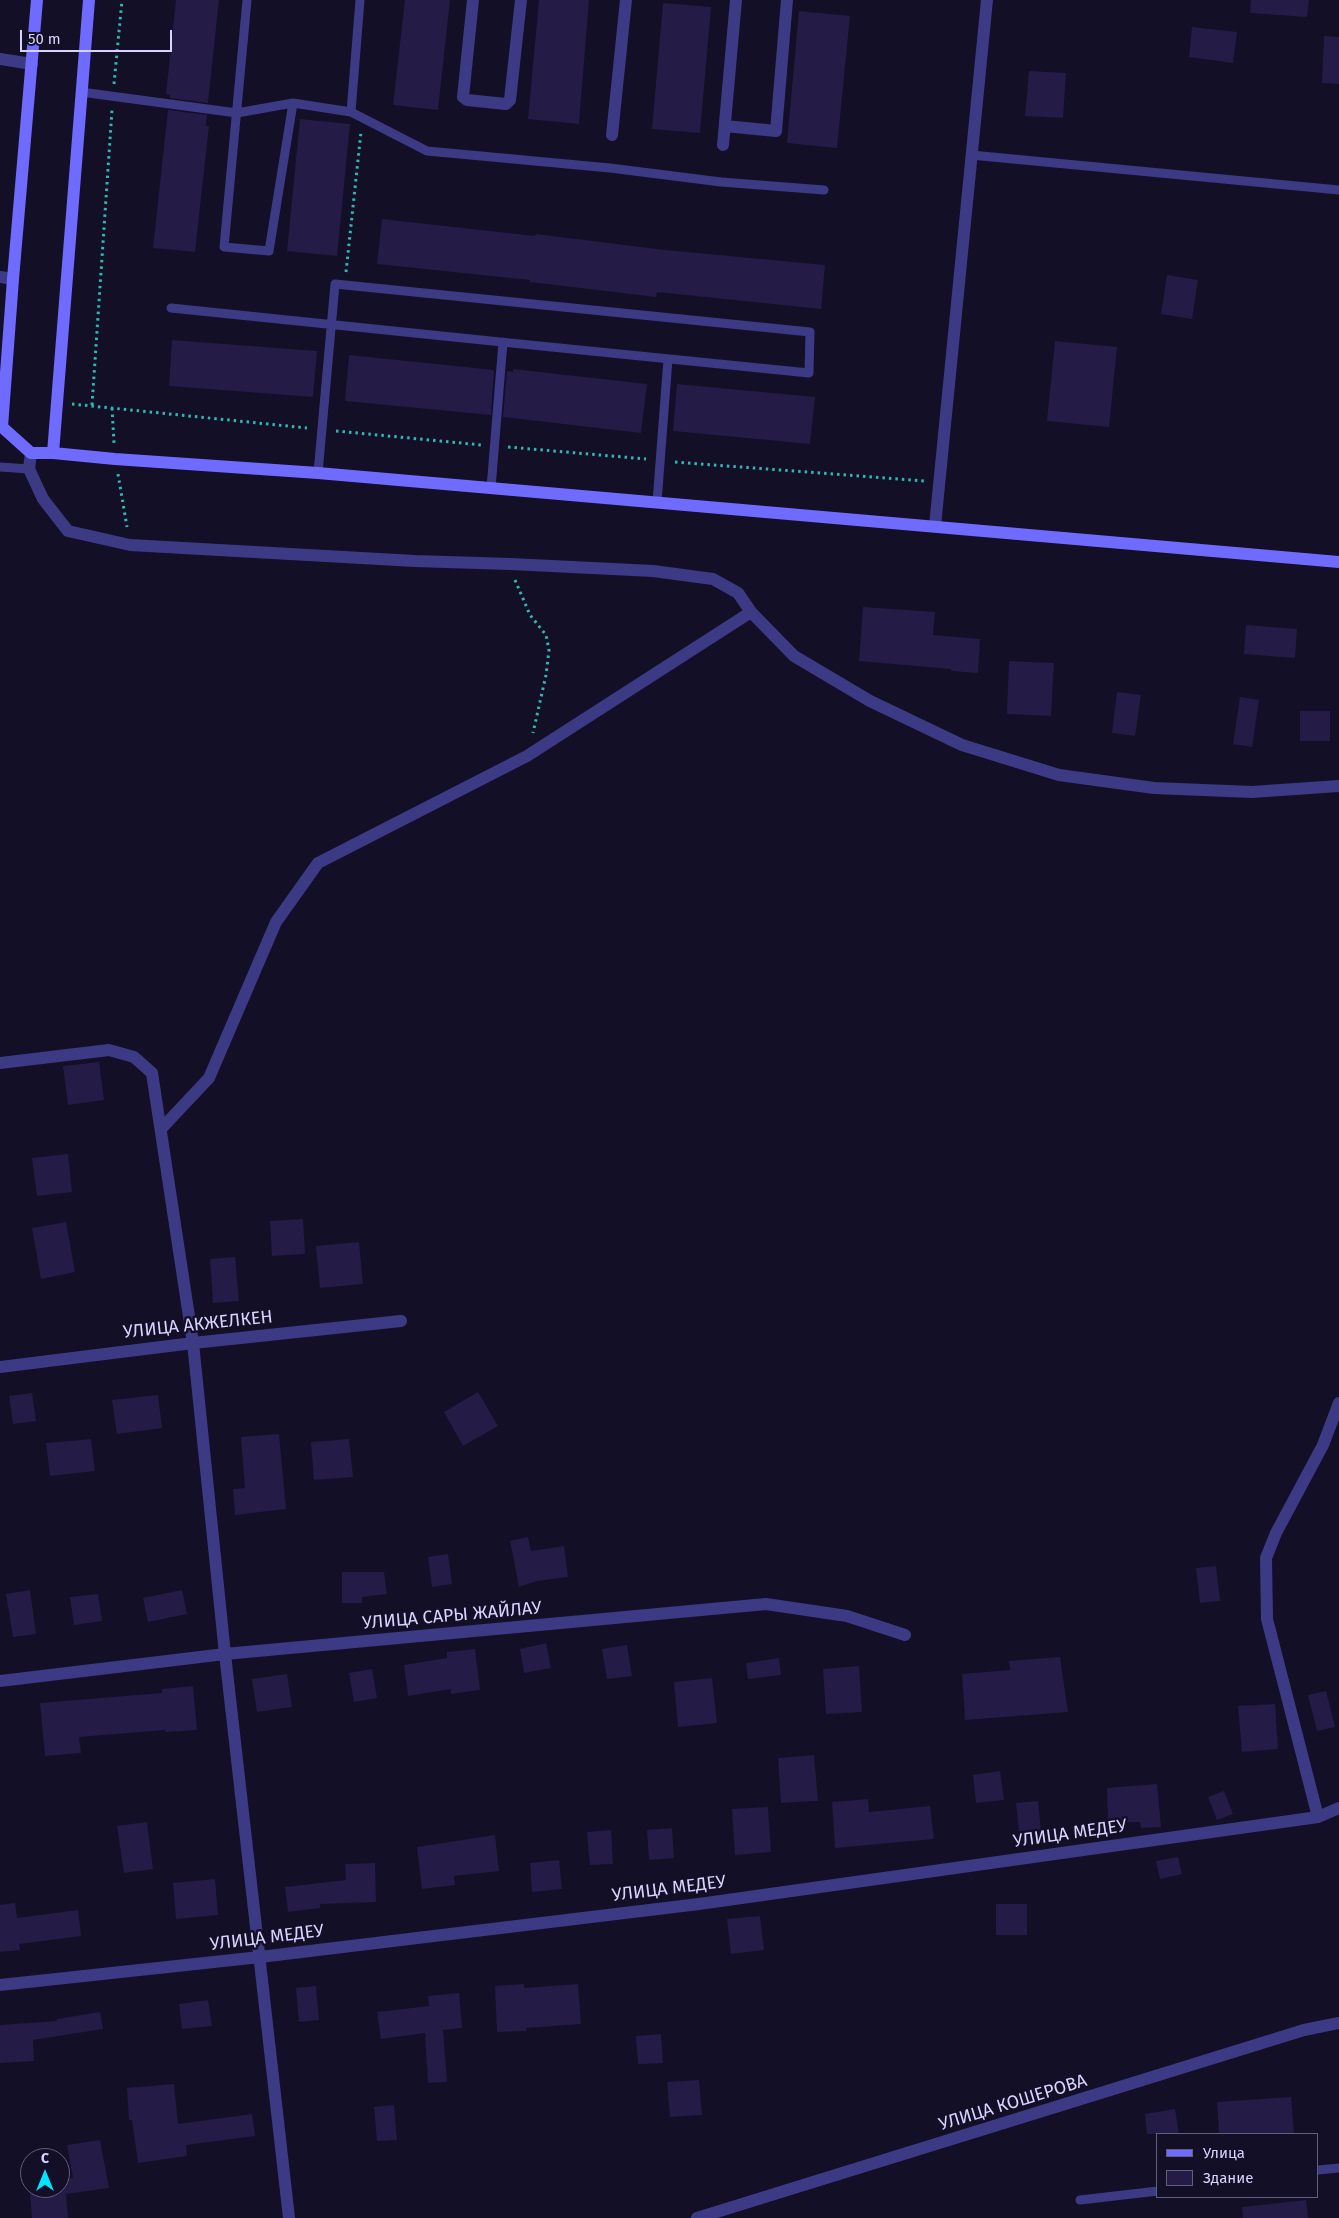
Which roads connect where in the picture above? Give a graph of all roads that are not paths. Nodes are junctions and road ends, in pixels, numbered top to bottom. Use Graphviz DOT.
graph roads {
  1 [pos="38,0"];
  2 [pos="89,0"];
  3 [pos="247,0"];
  4 [pos="360,0"];
  5 [pos="473,0"];
  6 [pos="521,0"];
  7 [pos="626,0"];
  8 [pos="736,0"];
  9 [pos="787,0"];
  10 [pos="987,0"];
  11 [pos="0,59"];
  12 [pos="32,64"];
  13 [pos="81,92"];
  14 [pos="292,103"];
  15 [pos="352,112"];
  16 [pos="237,113"];
  17 [pos="725,126"];
  18 [pos="612,136"];
  19 [pos="723,145"];
  20 [pos="971,155"];
  21 [pos="824,190"];
  22 [pos="1339,190"];
  23 [pos="0,277"];
  24 [pos="13,279"];
  25 [pos="171,308"];
  26 [pos="331,325"];
  27 [pos="502,342"];
  28 [pos="668,359"];
  29 [pos="31,453"];
  30 [pos="53,453"];
  31 [pos="0,467"];
  32 [pos="29,469"];
  33 [pos="318,473"];
  34 [pos="491,488"];
  35 [pos="657,502"];
  36 [pos="935,526"];
  37 [pos="1339,562"];
  38 [pos="751,612"];
  39 [pos="1339,786"];
  40 [pos="0,1063"];
  41 [pos="161,1129"];
  42 [pos="401,1321"];
  43 [pos="193,1342"];
  44 [pos="0,1367"];
  45 [pos="1339,1403"];
  46 [pos="905,1635"];
  47 [pos="224,1654"];
  48 [pos="0,1681"];
  49 [pos="1339,1808"];
  50 [pos="1318,1817"];
  51 [pos="260,1957"];
  52 [pos="0,1986"];
  53 [pos="1339,2023"];
  54 [pos="1339,2168"];
  55 [pos="1319,2170"];
  56 [pos="1156,2191"];
  57 [pos="1080,2200"];
  58 [pos="289,2218"];
  59 [pos="697,2218"];
  1 -- 12 [label="street"];
  2 -- 13 [label="street"];
  3 -- 16 [label="lane"];
  4 -- 15 [label="lane"];
  5 -- 6 [label="street"];
  7 -- 18 [label="street"];
  8 -- 17 [label="street"];
  9 -- 17 [label="street"];
  10 -- 20 [label="street"];
  11 -- 12 [label="street"];
  12 -- 24 [label="street"];
  13 -- 16 [label="lane"];
  13 -- 30 [label="street"];
  14 -- 15 [label="lane"];
  14 -- 16 [label="lane"];
  14 -- 16 [label="lane"];
  15 -- 21 [label="lane"];
  17 -- 19 [label="street"];
  20 -- 22 [label="lane"];
  20 -- 36 [label="street"];
  23 -- 24 [label="street"];
  24 -- 29 [label="street"];
  25 -- 26 [label="lane"];
  26 -- 27 [label="lane"];
  26 -- 28 [label="lane"];
  26 -- 33 [label="lane"];
  27 -- 28 [label="lane"];
  27 -- 34 [label="lane"];
  28 -- 35 [label="lane"];
  29 -- 30 [label="street"];
  29 -- 32 [label="street"];
  30 -- 33 [label="street"];
  31 -- 32 [label="lane"];
  32 -- 38 [label="street"];
  33 -- 34 [label="street"];
  34 -- 35 [label="street"];
  35 -- 36 [label="street"];
  36 -- 37 [label="street"];
  38 -- 39 [label="street"];
  38 -- 41 [label="street"];
  40 -- 41 [label="street"];
  41 -- 43 [label="street"];
  42 -- 43 [label="street, УЛИЦА АКЖЕЛКЕН"];
  43 -- 44 [label="street, УЛИЦА АКЖЕЛКЕН"];
  43 -- 47 [label="street"];
  45 -- 50 [label="street"];
  46 -- 47 [label="street, УЛИЦА САРЫ ЖАЙЛАУ"];
  47 -- 48 [label="street, УЛИЦА САРЫ ЖАЙЛАУ"];
  47 -- 51 [label="street"];
  49 -- 50 [label="street, УЛИЦА МЕДЕУ"];
  50 -- 51 [label="street, УЛИЦА МЕДЕУ"];
  51 -- 52 [label="street, УЛИЦА МЕДЕУ"];
  51 -- 58 [label="street"];
  53 -- 59 [label="street, УЛИЦА КОШЕРОВА"];
  54 -- 55 [label="lane"];
  56 -- 57 [label="lane"];
}
